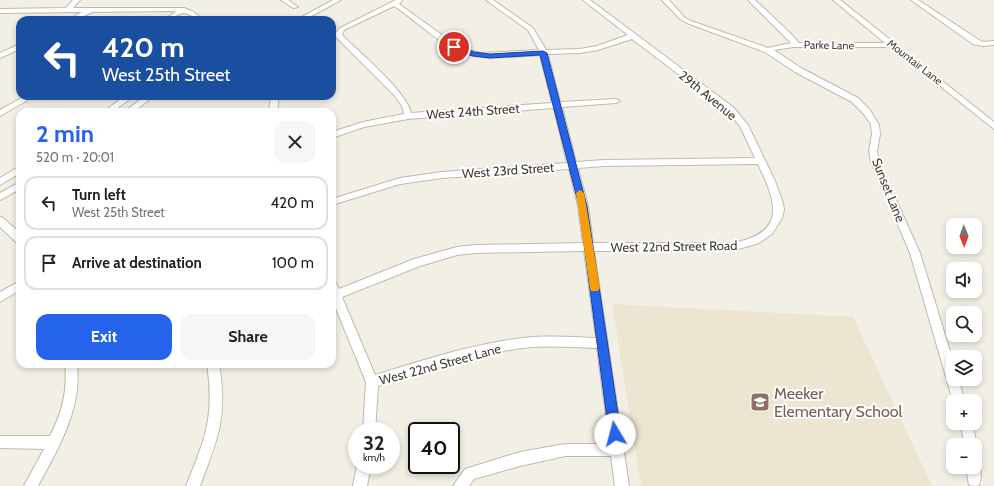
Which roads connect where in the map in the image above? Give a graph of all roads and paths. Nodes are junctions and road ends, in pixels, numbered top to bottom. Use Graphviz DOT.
graph roads {
  1 [pos="77,0"];
  2 [pos="284,0"];
  3 [pos="338,0"];
  4 [pos="489,0"];
  5 [pos="586,0"];
  6 [pos="665,0"];
  7 [pos="751,0"];
  8 [pos="836,0"];
  9 [pos="914,0"];
  10 [pos="396,2"];
  11 [pos="295,7"];
  12 [pos="68,10"];
  13 [pos="91,10"];
  14 [pos="184,10"];
  15 [pos="0,11"];
  16 [pos="79,16"];
  17 [pos="173,16"];
  18 [pos="196,16"];
  19 [pos="306,16"];
  20 [pos="633,36"];
  21 [pos="994,43"];
  22 [pos="796,44"];
  23 [pos="892,45"];
  24 [pos="16,48"];
  25 [pos="768,50"];
  26 [pos="543,53"];
  27 [pos="0,56"];
  28 [pos="24,100"];
  29 [pos="124,100"];
  30 [pos="144,100"];
  31 [pos="616,101"];
  32 [pos="557,105"];
  33 [pos="113,108"];
  34 [pos="134,108"];
  35 [pos="0,113"];
  36 [pos="408,116"];
  37 [pos="994,126"];
  38 [pos="336,134"];
  39 [pos="760,160"];
  40 [pos="573,165"];
  41 [pos="16,172"];
  42 [pos="0,182"];
  43 [pos="16,187"];
  44 [pos="0,197"];
  45 [pos="336,201"];
  46 [pos="0,221"];
  47 [pos="16,235"];
  48 [pos="756,241"];
  49 [pos="589,247"];
  50 [pos="16,287"];
  51 [pos="336,289"];
  52 [pos="336,295"];
  53 [pos="0,297"];
  54 [pos="602,343"];
  55 [pos="71,368"];
  56 [pos="214,368"];
  57 [pos="372,382"];
  58 [pos="957,394"];
  59 [pos="370,422"];
  60 [pos="0,442"];
  61 [pos="54,443"];
  62 [pos="617,450"];
  63 [pos="362,474"];
  64 [pos="31,486"];
  65 [pos="193,486"];
  66 [pos="360,486"];
  67 [pos="460,486"];
  68 [pos="622,486"];
  1 -- 12 [label="street"];
  2 -- 11 [label="street"];
  3 -- 19 [label="street"];
  4 -- 26 [label="street"];
  5 -- 20 [label="street, 29th Avenue"];
  6 -- 25 [label="street, Sunset Lane"];
  7 -- 22 [label="street"];
  8 -- 23 [label="street, Mountair Lane"];
  9 -- 21 [label="street"];
  10 -- 26 [label="street"];
  10 -- 36 [label="street"];
  12 -- 13 [label="street"];
  12 -- 15 [label="street"];
  13 -- 14 [label="street"];
  13 -- 16 [label="street"];
  14 -- 17 [label="street"];
  14 -- 18 [label="street"];
  20 -- 26 [label="street"];
  20 -- 39 [label="street, 29th Avenue"];
  22 -- 23 [label="street, Parke Lane"];
  22 -- 25 [label="street, Parke Lane"];
  23 -- 37 [label="street, Mountair Lane"];
  24 -- 27 [label="street"];
  25 -- 58 [label="street, Sunset Lane"];
  26 -- 32 [label="street"];
  28 -- 35 [label="street"];
  29 -- 33 [label="street"];
  30 -- 34 [label="street"];
  31 -- 32 [label="street, West 24th Street"];
  32 -- 36 [label="street, West 24th Street"];
  32 -- 40 [label="street"];
  36 -- 38 [label="street, West 24th Street"];
  39 -- 40 [label="street, West 23rd Street"];
  39 -- 48 [label="street, 29th Avenue"];
  40 -- 45 [label="street, West 23rd Street"];
  40 -- 49 [label="street"];
  41 -- 42 [label="street"];
  43 -- 44 [label="street"];
  46 -- 47 [label="street"];
  48 -- 49 [label="street, West 22nd Street Road"];
  49 -- 51 [label="street, West 22nd Street Road"];
  49 -- 54 [label="street"];
  50 -- 53 [label="street"];
  52 -- 57 [label="street"];
  54 -- 57 [label="street, West 22nd Street Lane"];
  54 -- 62 [label="street"];
  55 -- 61 [label="street"];
  56 -- 65 [label="street"];
  57 -- 59 [label="street"];
  60 -- 61 [label="street"];
  61 -- 64 [label="street"];
  62 -- 67 [label="street"];
  62 -- 68 [label="street"];
  63 -- 66 [label="street"];
}
